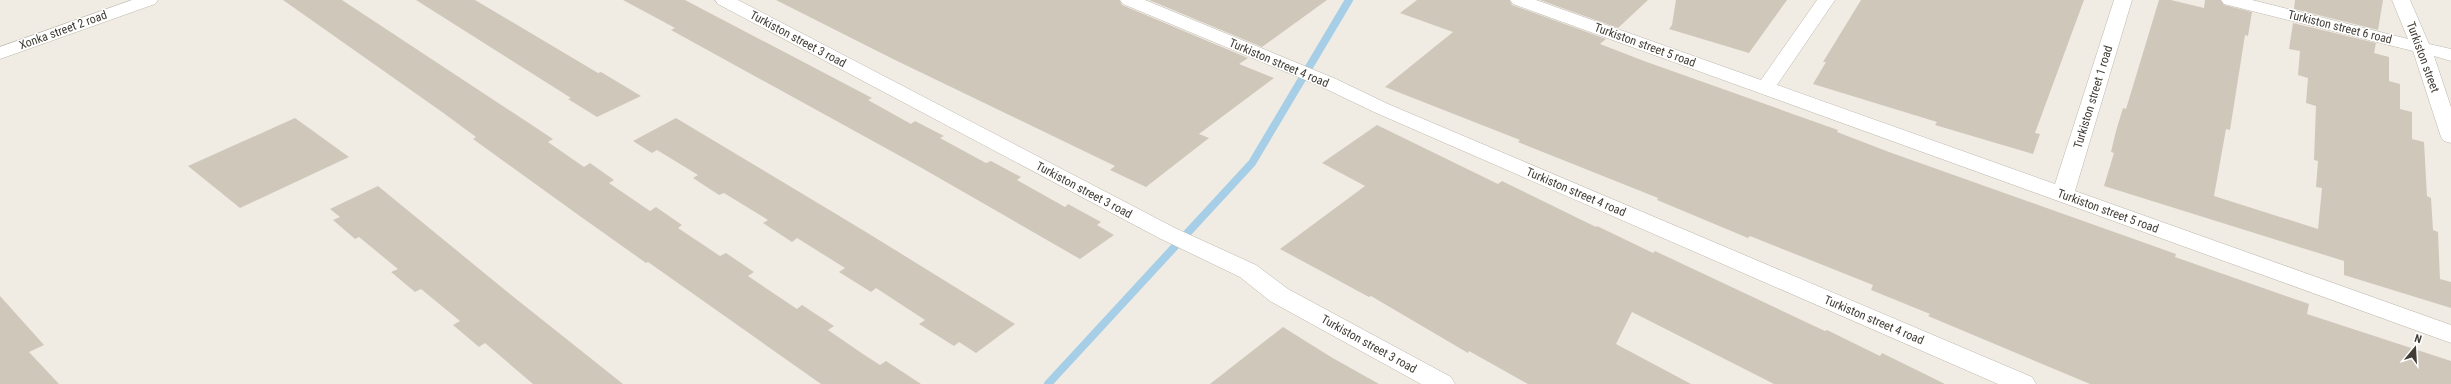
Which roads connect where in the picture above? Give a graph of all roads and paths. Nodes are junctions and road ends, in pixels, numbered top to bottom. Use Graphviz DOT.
graph roads {
  1 [pos="150,0"];
  2 [pos="724,0"];
  3 [pos="1129,0"];
  4 [pos="1826,0"];
  5 [pos="2123,0"];
  6 [pos="2230,0"];
  7 [pos="2401,0"];
  8 [pos="1525,1"];
  9 [pos="2421,47"];
  10 [pos="0,53"];
  11 [pos="2451,54"];
  12 [pos="1764,88"];
  13 [pos="2451,137"];
  14 [pos="2063,195"];
  15 [pos="2451,334"];
  16 [pos="1442,384"];
  17 [pos="2023,384"];
  1 -- 10 [label="street, Xonka street 2 road"];
  2 -- 16 [label="street, Turkiston street 3 road"];
  3 -- 17 [label="street, Turkiston street 4 road"];
  4 -- 12 [label="street"];
  5 -- 14 [label="street, Turkiston street 1 road"];
  6 -- 9 [label="street, Turkiston street 6 road"];
  7 -- 9 [label="street, Turkiston street"];
  8 -- 12 [label="street, Turkiston street 5 road"];
  9 -- 11 [label="street, Turkiston street 6 road"];
  9 -- 13 [label="street, Turkiston street"];
  12 -- 14 [label="street, Turkiston street 5 road"];
  14 -- 15 [label="street, Turkiston street 5 road"];
}
